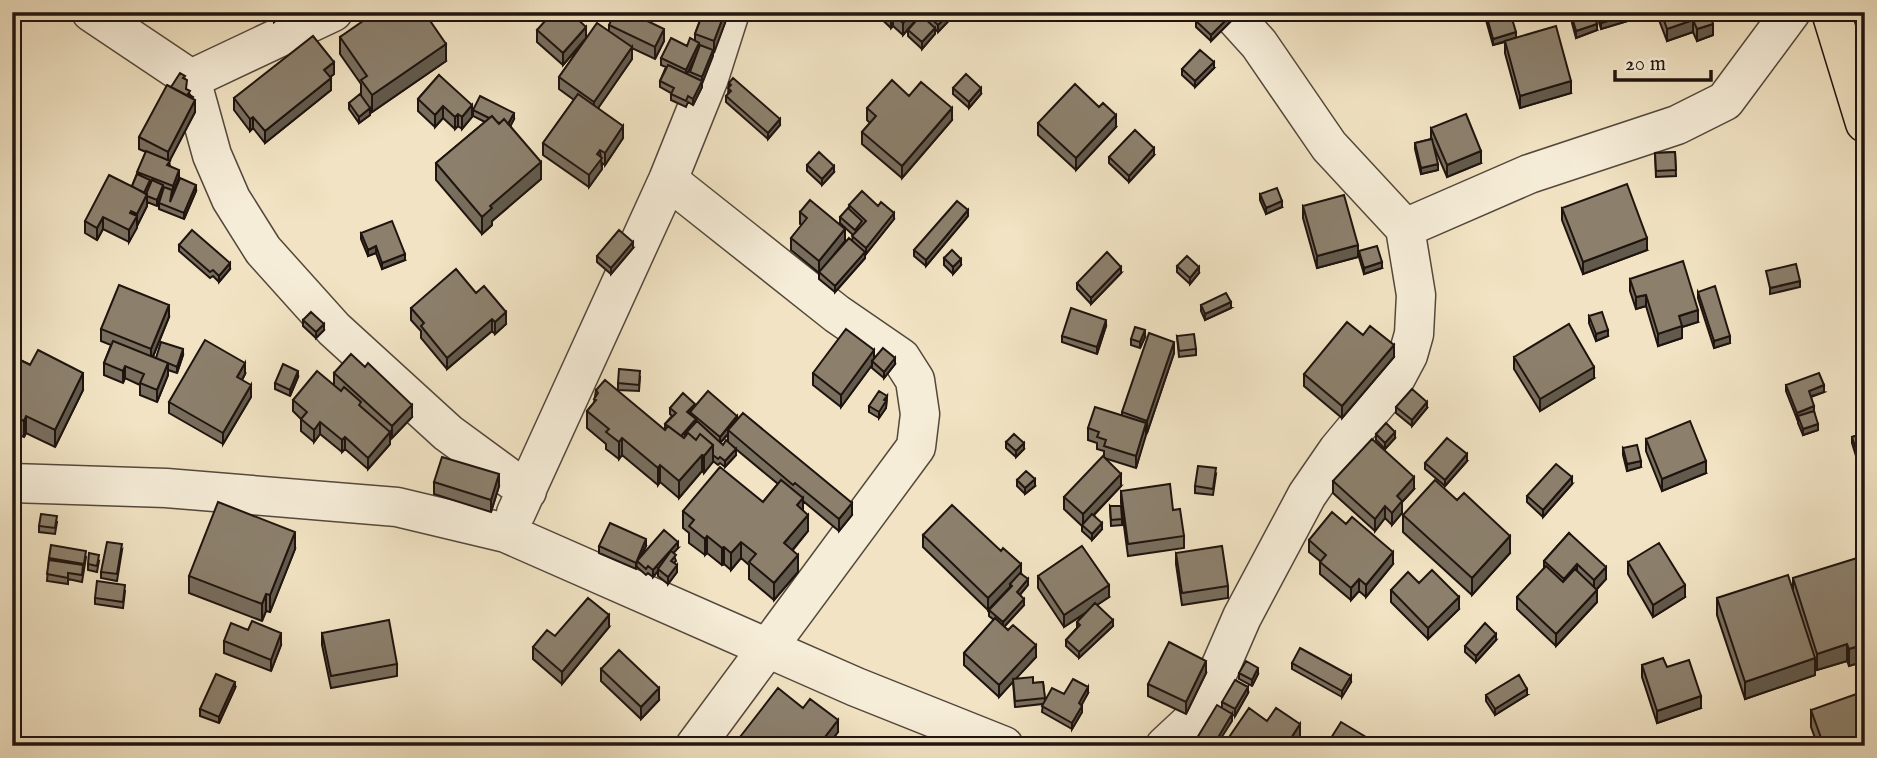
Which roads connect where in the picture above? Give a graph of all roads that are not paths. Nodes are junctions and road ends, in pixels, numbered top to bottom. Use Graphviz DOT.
graph roads {
  1 [pos="91,12"];
  2 [pos="333,12"];
  3 [pos="730,12"];
  4 [pos="1230,12"];
  5 [pos="1791,12"];
  6 [pos="1831,12"];
  7 [pos="191,79"];
  8 [pos="1865,123"];
  9 [pos="668,180"];
  10 [pos="1405,229"];
  11 [pos="12,483"];
  12 [pos="527,491"];
  13 [pos="506,533"];
  14 [pos="767,647"];
  15 [pos="695,746"];
  16 [pos="1004,746"];
  17 [pos="1164,746"];
  1 -- 7 [label="street"];
  2 -- 7 [label="street"];
  3 -- 9 [label="street"];
  4 -- 10 [label="street"];
  5 -- 10 [label="street"];
  6 -- 8 [label="main road"];
  7 -- 12 [label="street"];
  9 -- 12 [label="street"];
  9 -- 14 [label="street"];
  10 -- 17 [label="street"];
  11 -- 13 [label="street"];
  12 -- 13 [label="street"];
  13 -- 14 [label="street"];
  14 -- 15 [label="street"];
  14 -- 16 [label="street"];
}
